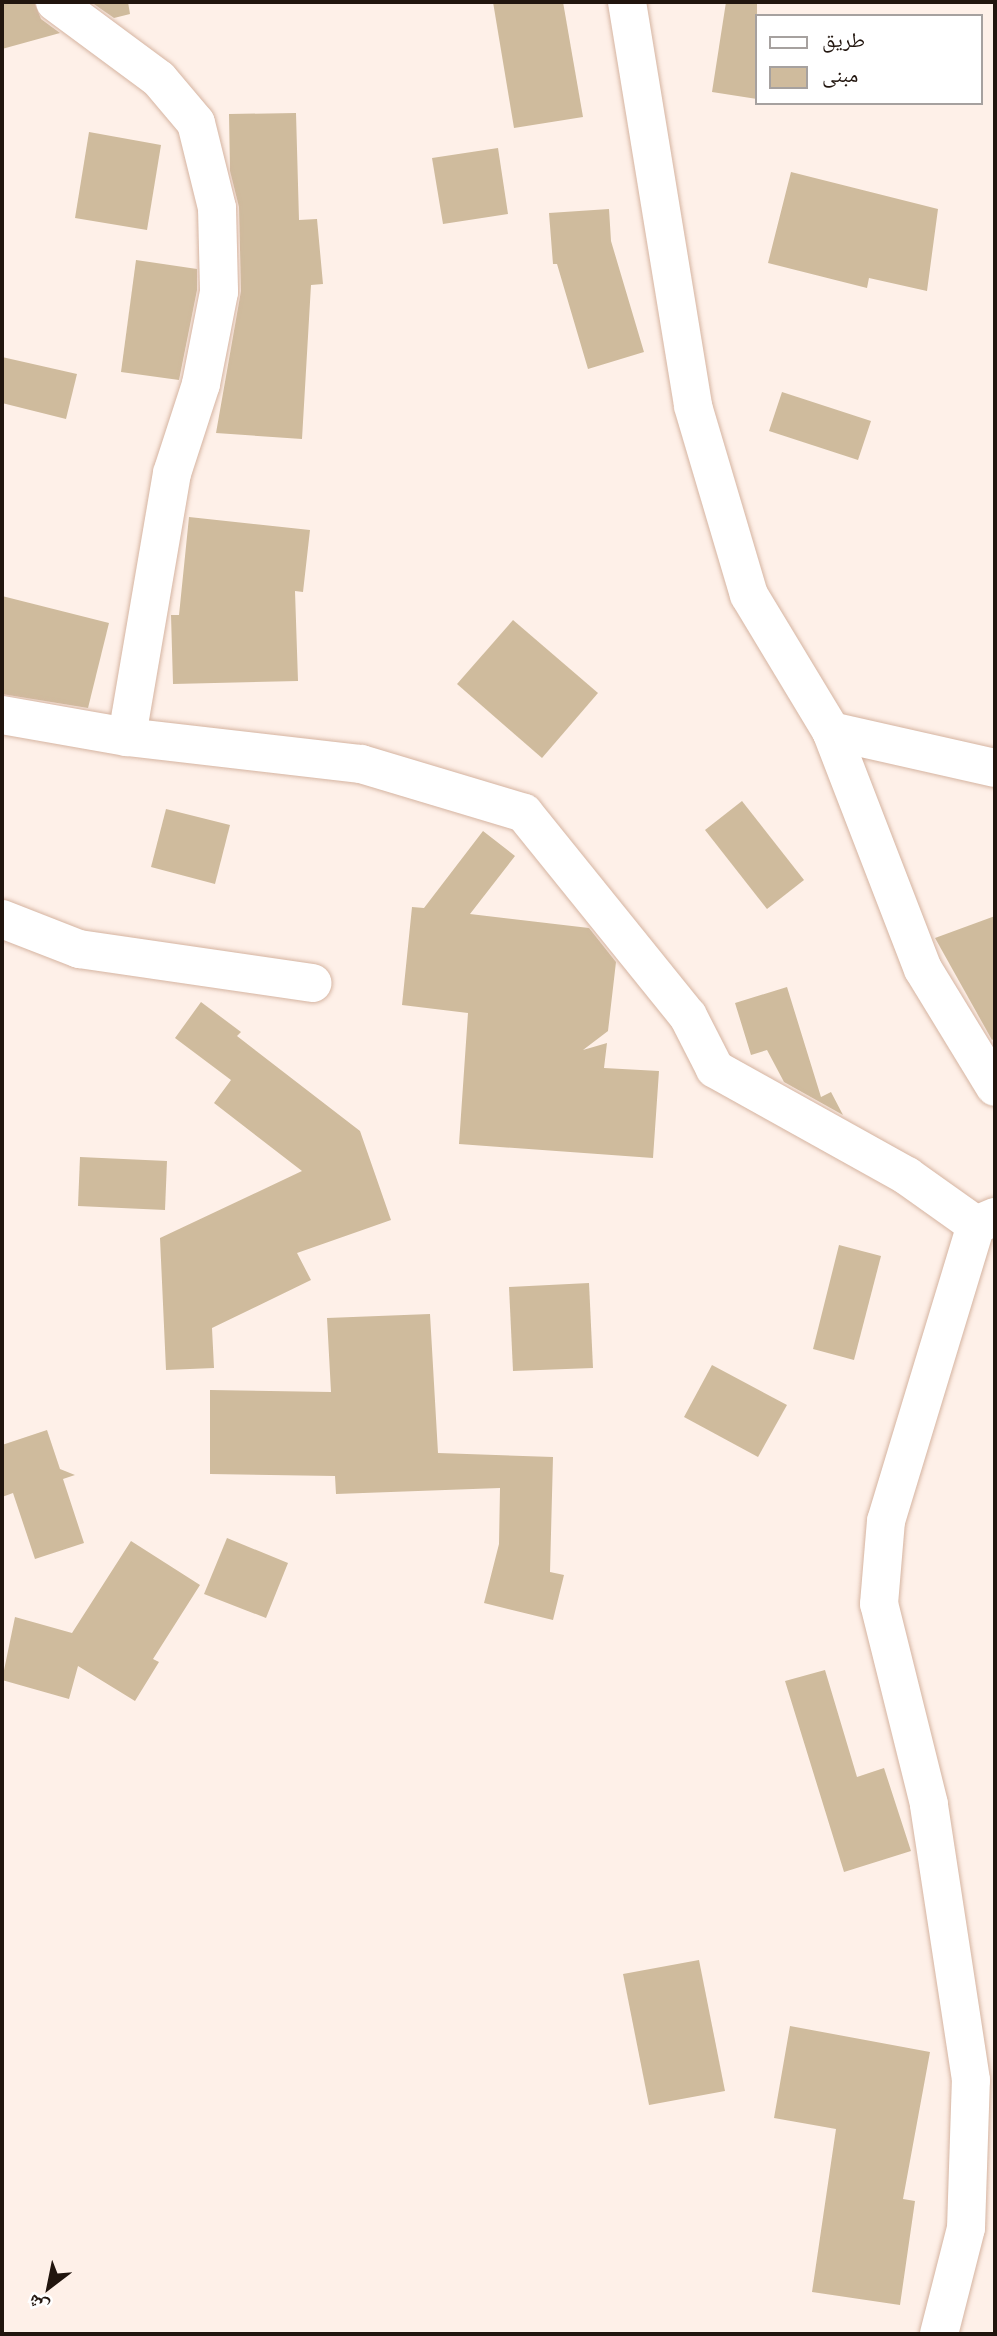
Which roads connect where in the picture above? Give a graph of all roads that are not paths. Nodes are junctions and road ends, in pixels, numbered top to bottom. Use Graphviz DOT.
graph roads {
  1 [pos="55,2"];
  2 [pos="627,2"];
  3 [pos="2,715"];
  4 [pos="831,731"];
  5 [pos="127,737"];
  6 [pos="995,768"];
  7 [pos="2,919"];
  8 [pos="313,983"];
  9 [pos="995,1087"];
  10 [pos="985,1221"];
  11 [pos="939,2334"];
  1 -- 5 [label="street"];
  2 -- 4 [label="street"];
  3 -- 5 [label="street"];
  4 -- 6 [label="street"];
  4 -- 9 [label="street"];
  5 -- 10 [label="street"];
  7 -- 8 [label="street"];
  10 -- 11 [label="street"];
}
